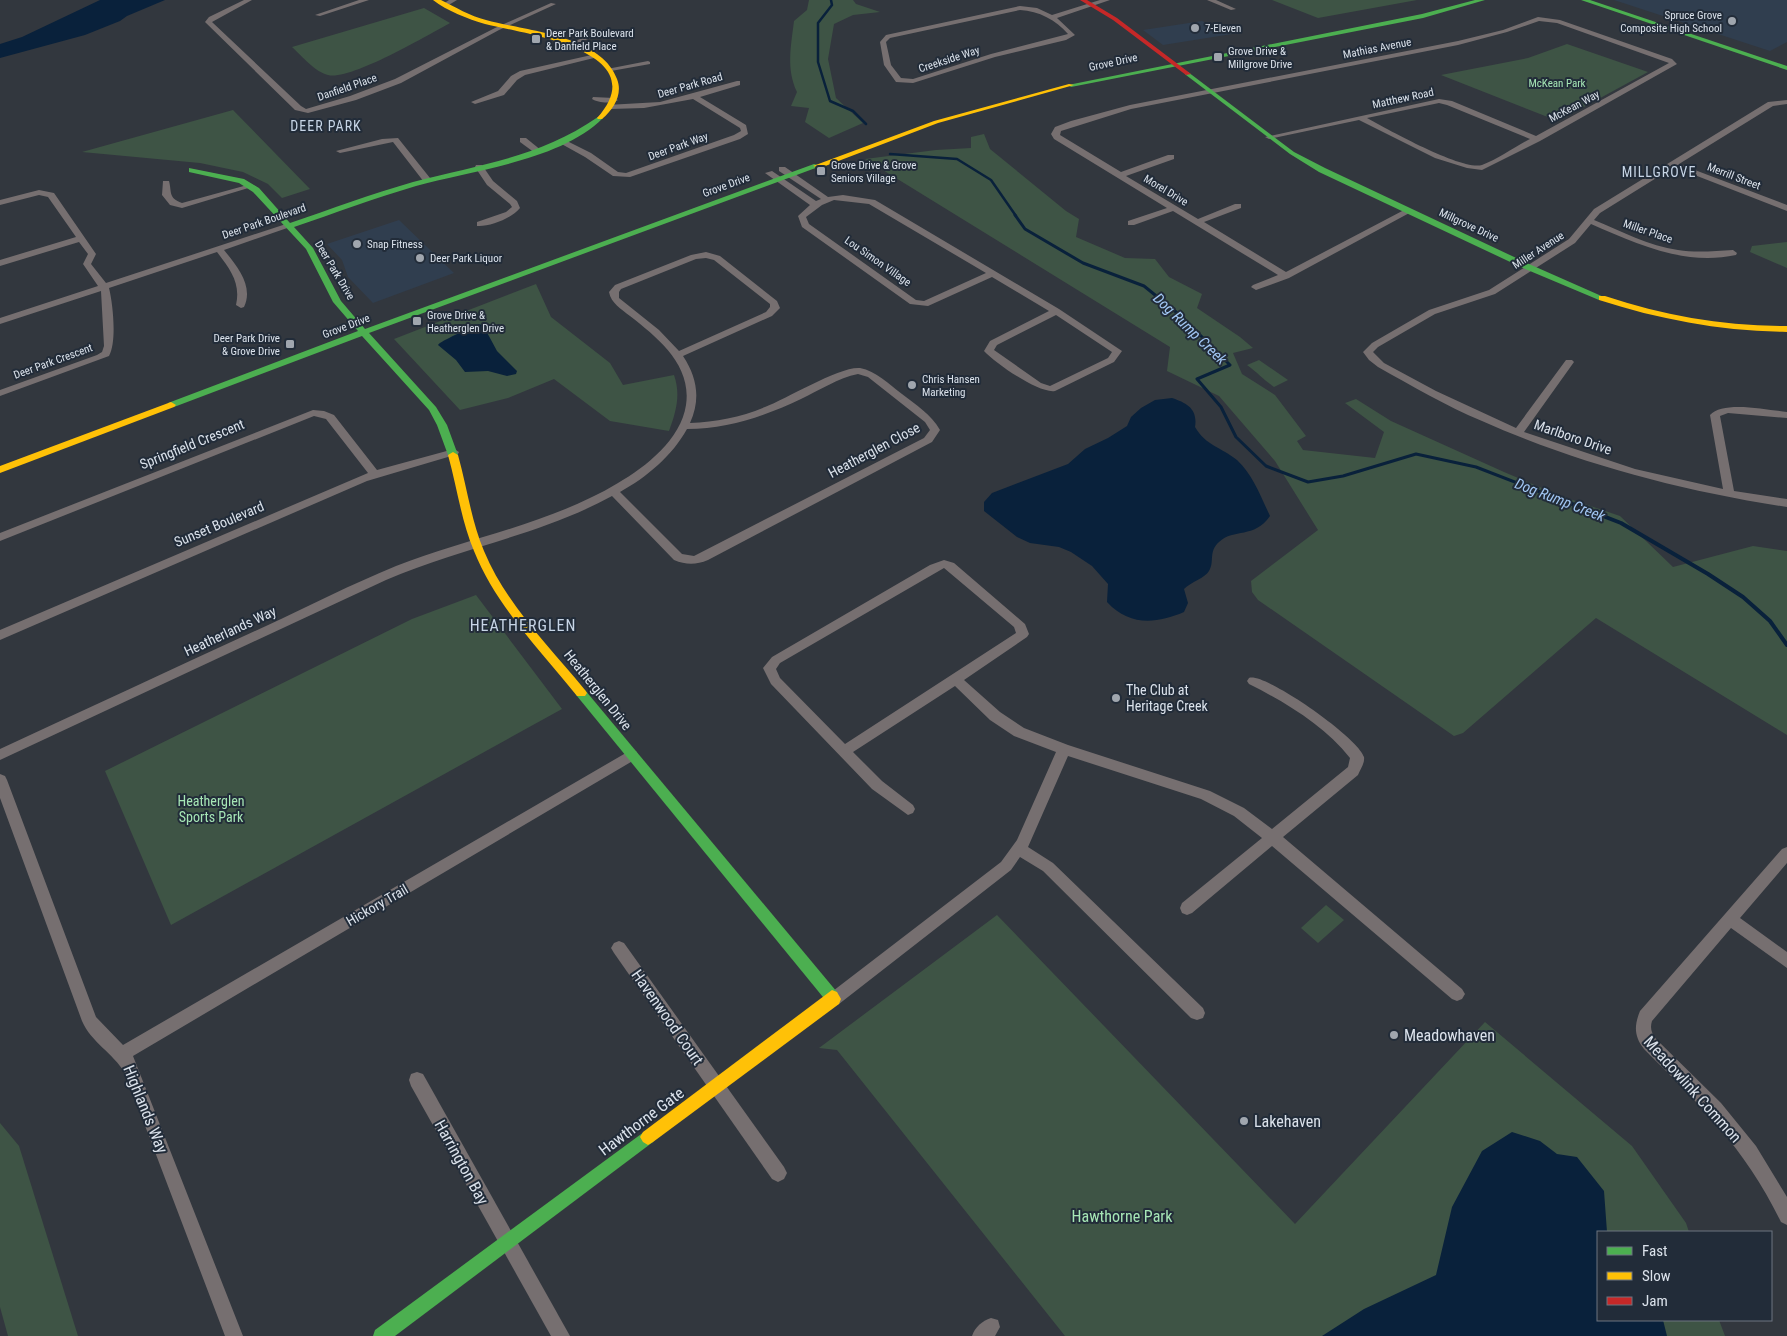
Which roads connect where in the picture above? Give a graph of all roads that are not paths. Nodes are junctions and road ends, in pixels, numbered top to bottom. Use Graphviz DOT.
graph roads {
  1 [pos="249,0"];
  2 [pos="366,0"];
  3 [pos="1083,0"];
  4 [pos="1107,0"];
  5 [pos="1210,0"];
  6 [pos="1461,0"];
  7 [pos="1482,0"];
  8 [pos="1584,0"];
  9 [pos="1599,0"];
  10 [pos="445,2"];
  11 [pos="553,4"];
  12 [pos="1094,5"];
  13 [pos="1233,9"];
  14 [pos="318,15"];
  15 [pos="1052,17"];
  16 [pos="1546,19"];
  17 [pos="503,27"];
  18 [pos="602,31"];
  19 [pos="572,44"];
  20 [pos="596,56"];
  21 [pos="1169,60"];
  22 [pos="648,62"];
  23 [pos="1787,62"];
  24 [pos="1787,68"];
  25 [pos="611,69"];
  26 [pos="737,83"];
  27 [pos="1210,92"];
  28 [pos="695,97"];
  29 [pos="596,99"];
  30 [pos="476,102"];
  31 [pos="1785,102"];
  32 [pos="612,103"];
  33 [pos="1361,118"];
  34 [pos="1269,137"];
  35 [pos="1538,139"];
  36 [pos="523,140"];
  37 [pos="562,142"];
  38 [pos="340,151"];
  39 [pos="538,151"];
  40 [pos="1171,157"];
  41 [pos="1673,164"];
  42 [pos="479,167"];
  43 [pos="192,170"];
  44 [pos="780,174"];
  45 [pos="1120,175"];
  46 [pos="427,180"];
  47 [pos="166,183"];
  48 [pos="251,186"];
  49 [pos="826,199"];
  50 [pos="0,203"];
  51 [pos="814,204"];
  52 [pos="1238,206"];
  53 [pos="1174,208"];
  54 [pos="1787,208"];
  55 [pos="1409,211"];
  56 [pos="1588,220"];
  57 [pos="1197,222"];
  58 [pos="1131,223"];
  59 [pos="480,224"];
  60 [pos="289,226"];
  61 [pos="82,238"];
  62 [pos="219,249"];
  63 [pos="1733,253"];
  64 [pos="0,264"];
  65 [pos="1530,268"];
  66 [pos="991,274"];
  67 [pos="1286,276"];
  68 [pos="104,287"];
  69 [pos="1256,287"];
  70 [pos="241,305"];
  71 [pos="1056,311"];
  72 [pos="0,322"];
  73 [pos="360,328"];
  74 [pos="1787,328"];
  75 [pos="1368,352"];
  76 [pos="678,355"];
  77 [pos="1568,362"];
  78 [pos="0,393"];
  79 [pos="1787,416"];
  80 [pos="684,426"];
  81 [pos="1518,433"];
  82 [pos="454,452"];
  83 [pos="0,458"];
  84 [pos="0,470"];
  85 [pos="374,474"];
  86 [pos="613,491"];
  87 [pos="1730,494"];
  88 [pos="1787,503"];
  89 [pos="0,537"];
  90 [pos="476,543"];
  91 [pos="0,635"];
  92 [pos="956,680"];
  93 [pos="1253,681"];
  94 [pos="1064,749"];
  95 [pos="844,751"];
  96 [pos="0,755"];
  97 [pos="631,755"];
  98 [pos="0,780"];
  99 [pos="908,809"];
  100 [pos="1272,837"];
  101 [pos="1019,849"];
  102 [pos="1787,853"];
  103 [pos="1187,908"];
  104 [pos="1730,919"];
  105 [pos="619,948"];
  106 [pos="1787,962"];
  107 [pos="1457,994"];
  108 [pos="834,1000"];
  109 [pos="1197,1013"];
  110 [pos="122,1054"];
  111 [pos="417,1080"];
  112 [pos="716,1087"];
  113 [pos="778,1173"];
  114 [pos="1787,1216"];
  115 [pos="508,1243"];
  116 [pos="234,1336"];
  117 [pos="381,1336"];
  118 [pos="561,1336"];
  1 -- 17 [label="street, Danfield Place"];
  2 -- 14 [label="street"];
  3 -- 12 [label="street, Millgrove Drive"];
  4 -- 12 [label="street"];
  5 -- 13 [label="street"];
  6 -- 21 [label="street, Grove Drive"];
  7 -- 21 [label="street, Grove Drive"];
  8 -- 24 [label="street"];
  9 -- 23 [label="street"];
  10 -- 17 [label="street"];
  11 -- 17 [label="street"];
  12 -- 15 [label="street"];
  12 -- 21 [label="street, Millgrove Drive"];
  15 -- 15 [label="street, Creekside Way"];
  16 -- 27 [label="street, Mathias Avenue"];
  16 -- 35 [label="street, McKean Way"];
  17 -- 19 [label="street"];
  18 -- 19 [label="street"];
  19 -- 20 [label="street"];
  20 -- 25 [label="street"];
  20 -- 30 [label="street"];
  21 -- 27 [label="street, Millgrove Drive"];
  21 -- 44 [label="street, Grove Drive"];
  22 -- 25 [label="street"];
  25 -- 32 [label="street"];
  26 -- 28 [label="street, Deer Park Road"];
  27 -- 34 [label="street, Millgrove Drive"];
  27 -- 45 [label="street, Morel Drive"];
  28 -- 32 [label="street, Deer Park Road"];
  28 -- 37 [label="street, Deer Park Way"];
  29 -- 32 [label="street"];
  31 -- 41 [label="street, Miller Avenue"];
  32 -- 37 [label="street, Deer Park Boulevard"];
  33 -- 34 [label="street, Matthew Road"];
  33 -- 35 [label="street, Matthew Road"];
  33 -- 35 [label="street, McKean Way"];
  34 -- 55 [label="street, Millgrove Drive"];
  36 -- 39 [label="street"];
  37 -- 39 [label="street, Deer Park Boulevard"];
  38 -- 46 [label="street"];
  39 -- 42 [label="street, Deer Park Boulevard"];
  40 -- 45 [label="street"];
  41 -- 54 [label="street, Merrill Street"];
  41 -- 56 [label="street, Miller Avenue"];
  42 -- 46 [label="street, Deer Park Boulevard"];
  42 -- 59 [label="street"];
  43 -- 48 [label="street, Deer Park Drive"];
  44 -- 49 [label="street"];
  44 -- 51 [label="street"];
  44 -- 73 [label="street, Grove Drive"];
  45 -- 53 [label="street, Morel Drive"];
  46 -- 60 [label="street, Deer Park Boulevard"];
  47 -- 48 [label="street"];
  48 -- 60 [label="street, Deer Park Drive"];
  49 -- 51 [label="street"];
  49 -- 66 [label="street"];
  50 -- 61 [label="street"];
  51 -- 66 [label="street, Lou Simon Village"];
  52 -- 57 [label="street"];
  53 -- 57 [label="street, Morel Drive"];
  53 -- 58 [label="street"];
  55 -- 65 [label="street, Millgrove Drive"];
  55 -- 67 [label="street"];
  56 -- 63 [label="street, Miller Place"];
  56 -- 65 [label="street, Miller Avenue"];
  57 -- 67 [label="street, Morel Drive"];
  60 -- 62 [label="street, Deer Park Boulevard"];
  60 -- 73 [label="street, Deer Park Drive"];
  61 -- 64 [label="street"];
  61 -- 68 [label="street"];
  62 -- 68 [label="street, Deer Park Boulevard"];
  62 -- 70 [label="street"];
  65 -- 74 [label="street, Millgrove Drive"];
  65 -- 75 [label="street, Miller Avenue"];
  66 -- 71 [label="street"];
  67 -- 69 [label="street"];
  68 -- 72 [label="street, Deer Park Boulevard"];
  68 -- 78 [label="street, Deer Park Crescent"];
  71 -- 71 [label="street"];
  73 -- 82 [label="street, Heatherglen Drive"];
  73 -- 83 [label="street, Grove Drive"];
  73 -- 84 [label="street, Grove Drive"];
  75 -- 81 [label="street, Marlboro Drive"];
  76 -- 76 [label="street"];
  76 -- 80 [label="street, Heatherlands Way"];
  77 -- 81 [label="street"];
  79 -- 87 [label="street"];
  80 -- 86 [label="street, Heatherlands Way"];
  80 -- 86 [label="street, Heatherglen Close"];
  81 -- 87 [label="street, Marlboro Drive"];
  82 -- 85 [label="street, Sunset Boulevard"];
  82 -- 90 [label="street, Heatherglen Drive"];
  85 -- 89 [label="street, Springfield Crescent"];
  85 -- 91 [label="street, Sunset Boulevard"];
  86 -- 90 [label="street, Heatherlands Way"];
  87 -- 88 [label="street, Marlboro Drive"];
  90 -- 96 [label="street, Heatherlands Way"];
  90 -- 97 [label="street, Heatherglen Drive"];
  92 -- 94 [label="street"];
  92 -- 95 [label="street"];
  92 -- 95 [label="street"];
  93 -- 100 [label="street"];
  94 -- 100 [label="street"];
  94 -- 101 [label="street, Hawthorne Gate"];
  95 -- 99 [label="street"];
  97 -- 108 [label="street, Heatherglen Drive"];
  97 -- 110 [label="street, Hickory Trail"];
  98 -- 110 [label="street, Highlands Way"];
  100 -- 103 [label="street"];
  100 -- 107 [label="street"];
  101 -- 108 [label="street, Hawthorne Gate"];
  101 -- 109 [label="street"];
  102 -- 104 [label="street, Meadowlink Common"];
  104 -- 106 [label="street"];
  104 -- 114 [label="street, Meadowlink Common"];
  105 -- 112 [label="street, Havenwood Court"];
  108 -- 112 [label="street, Hawthorne Gate"];
  110 -- 116 [label="street, Highlands Way"];
  111 -- 115 [label="street, Harrington Bay"];
  112 -- 113 [label="street, Havenwood Court"];
  112 -- 115 [label="street, Hawthorne Gate"];
  115 -- 117 [label="street, Hawthorne Gate"];
  115 -- 118 [label="street, Harrington Bay"];
}
